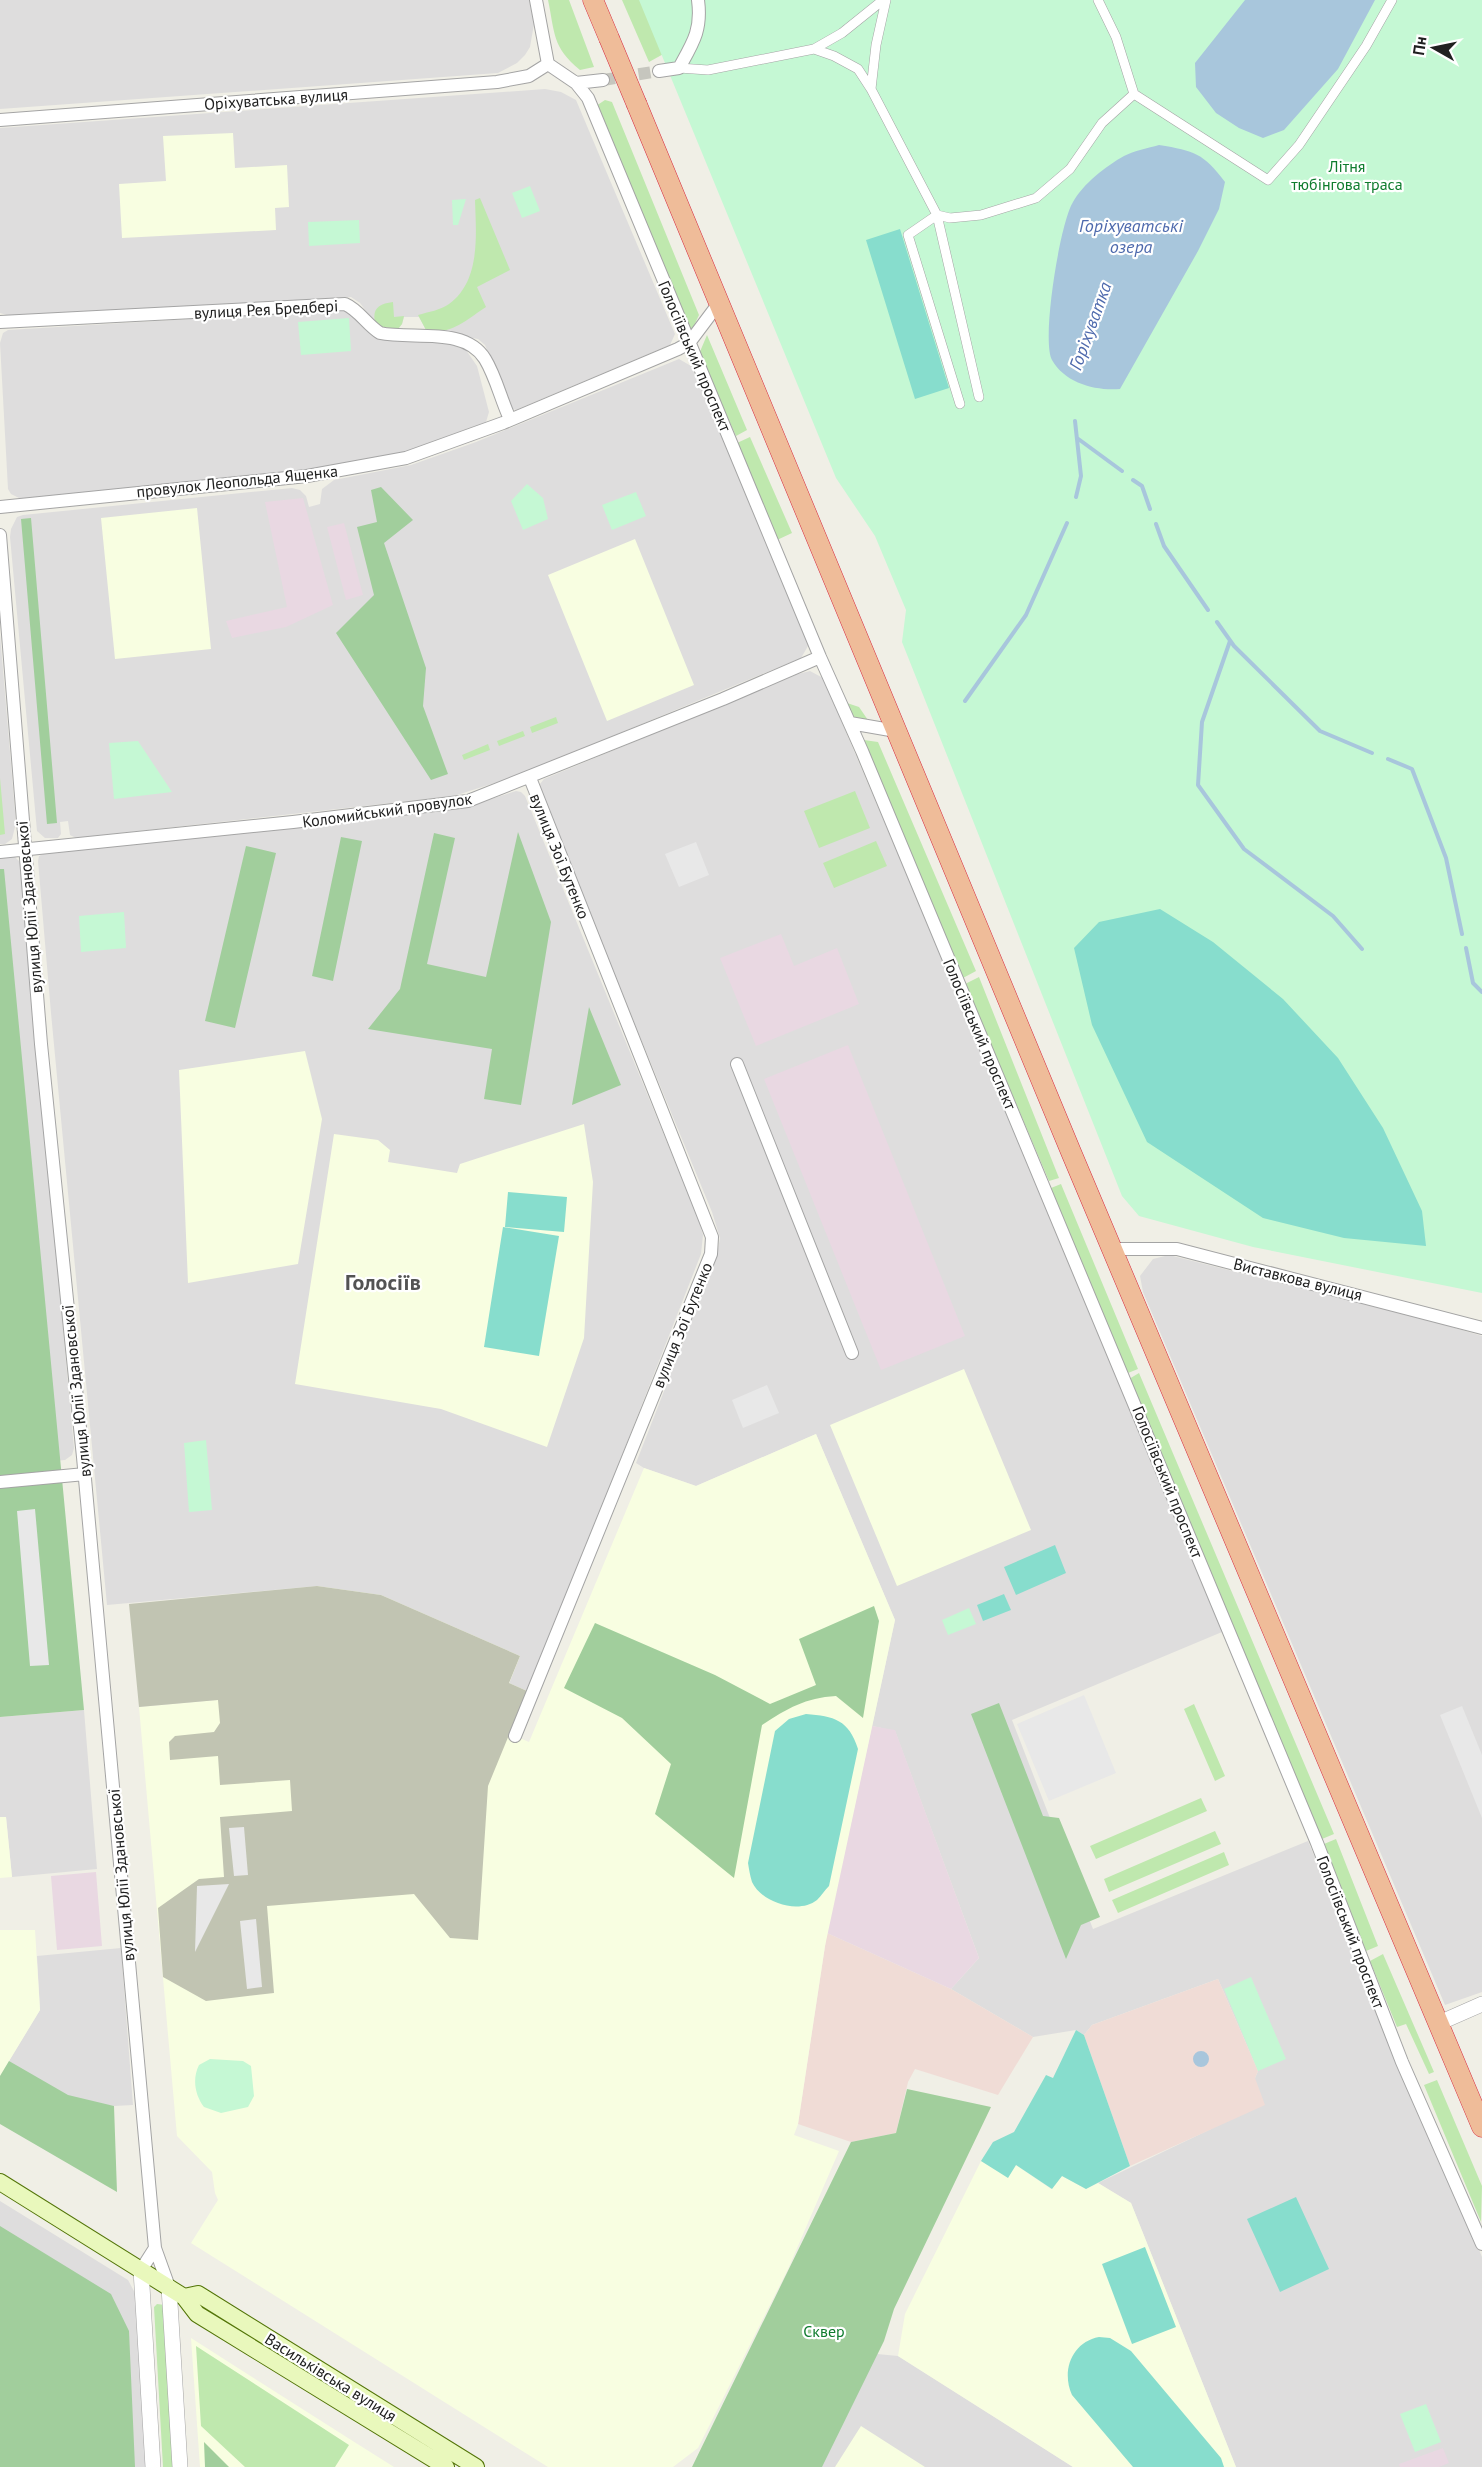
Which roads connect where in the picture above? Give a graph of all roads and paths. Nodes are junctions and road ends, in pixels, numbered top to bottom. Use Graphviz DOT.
graph roads {
  1 [pos="536,0"];
  2 [pos="593,0"];
  3 [pos="698,0"];
  4 [pos="885,0"];
  5 [pos="1098,0"];
  6 [pos="1392,0"];
  7 [pos="814,49"];
  8 [pos="548,64"];
  9 [pos="679,68"];
  10 [pos="659,71"];
  11 [pos="603,80"];
  12 [pos="576,83"];
  13 [pos="871,89"];
  14 [pos="1134,94"];
  15 [pos="0,120"];
  16 [pos="937,215"];
  17 [pos="719,303"];
  18 [pos="0,322"];
  19 [pos="689,342"];
  20 [pos="979,397"];
  21 [pos="960,404"];
  22 [pos="510,419"];
  23 [pos="0,507"];
  24 [pos="0,535"];
  25 [pos="820,657"];
  26 [pos="850,723"];
  27 [pos="896,731"];
  28 [pos="530,778"];
  29 [pos="24,850"];
  30 [pos="0,852"];
  31 [pos="737,1064"];
  32 [pos="1112,1248"];
  33 [pos="1482,1328"];
  34 [pos="852,1353"];
  35 [pos="85,1474"];
  36 [pos="0,1482"];
  37 [pos="515,1736"];
  38 [pos="1482,2004"];
  39 [pos="1438,2023"];
  40 [pos="1482,2127"];
  41 [pos="0,2182"];
  42 [pos="1482,2244"];
  43 [pos="155,2248"];
  44 [pos="141,2270"];
  45 [pos="168,2287"];
  46 [pos="184,2297"];
  47 [pos="153,2467"];
  48 [pos="180,2467"];
  49 [pos="446,2467"];
  50 [pos="476,2467"];
  1 -- 8 [label="street"];
  2 -- 17 [label="highway, bridge"];
  3 -- 9 [label="street"];
  4 -- 7 [label="street"];
  4 -- 13 [label="street"];
  5 -- 14 [label="street"];
  6 -- 14 [label="street"];
  7 -- 9 [label="street"];
  7 -- 13 [label="street"];
  8 -- 12 [label="street, Голосіївський проспект"];
  8 -- 15 [label="street, Оріхуватська вулиця"];
  9 -- 10 [label="street"];
  11 -- 12 [label="street"];
  12 -- 19 [label="street, Голосіївський проспект"];
  13 -- 16 [label="street"];
  14 -- 16 [label="street"];
  16 -- 20 [label="street"];
  16 -- 21 [label="street"];
  17 -- 19 [label="street, провулок Леопольда Ященка"];
  17 -- 27 [label="highway"];
  18 -- 22 [label="street, вулиця Рея Бредбері"];
  19 -- 22 [label="street, провулок Леопольда Ященка"];
  19 -- 25 [label="street, Голосіївський проспект"];
  22 -- 23 [label="street, провулок Леопольда Ященка"];
  24 -- 29 [label="street, вулиця Юлії Здановської"];
  25 -- 26 [label="street, Голосіївський проспект"];
  25 -- 28 [label="street, Коломийський провулок"];
  26 -- 27 [label="street"];
  26 -- 42 [label="street, Голосіївський проспект"];
  27 -- 32 [label="highway"];
  28 -- 29 [label="street, Коломийський провулок"];
  28 -- 37 [label="street, вулиця Зої Бутенко"];
  29 -- 30 [label="street, Коломийський провулок"];
  29 -- 35 [label="street, вулиця Юлії Здановської"];
  31 -- 34 [label="street"];
  32 -- 33 [label="street, Виставкова вулиця"];
  32 -- 39 [label="highway"];
  35 -- 36 [label="street"];
  35 -- 43 [label="street, вулиця Юлії Здановської"];
  38 -- 39 [label="street"];
  39 -- 40 [label="highway"];
  41 -- 44 [label="main road, Васильківська вулиця"];
  43 -- 44 [label="street"];
  43 -- 45 [label="street, вулиця Юлії Здановської"];
  44 -- 45 [label="main road, Васильківська вулиця"];
  44 -- 47 [label="street"];
  45 -- 46 [label="main road, Васильківська вулиця"];
  45 -- 48 [label="street, вулиця Юлії Здановської"];
  46 -- 49 [label="main road, Васильківська вулиця"];
  46 -- 50 [label="main road, Васильківська вулиця"];
}
